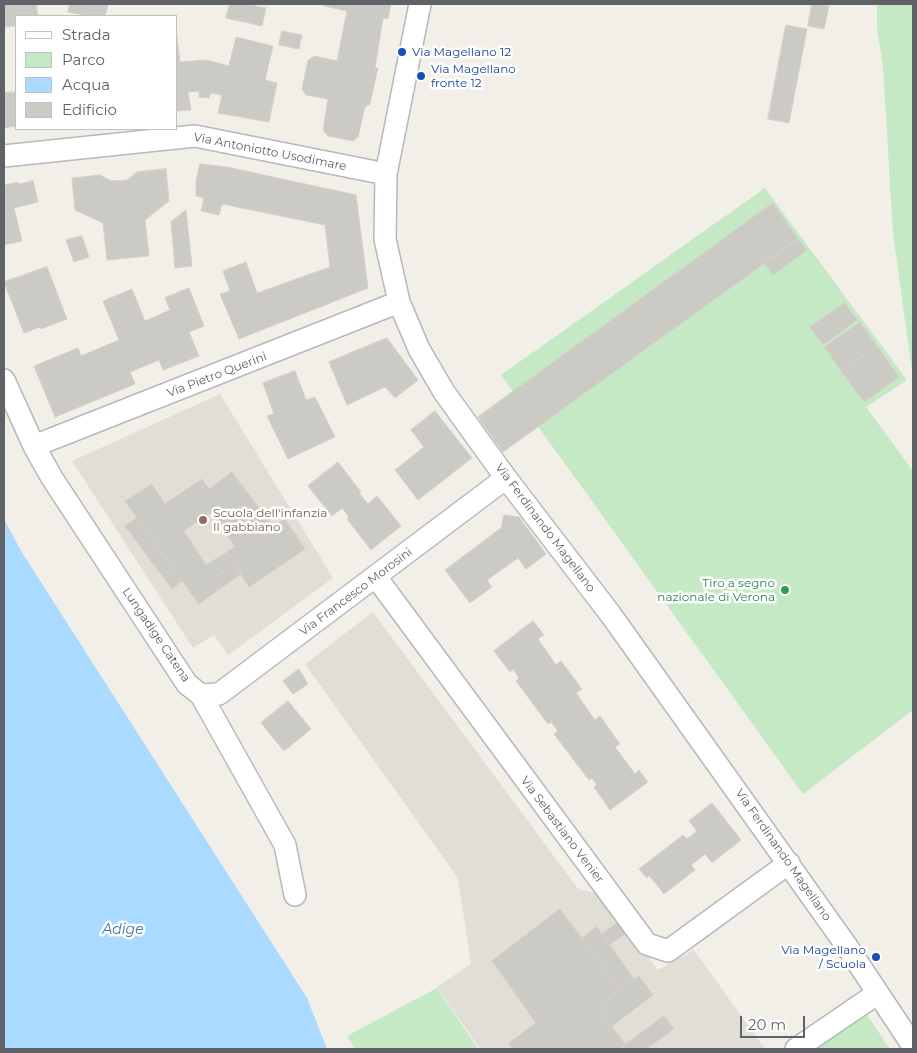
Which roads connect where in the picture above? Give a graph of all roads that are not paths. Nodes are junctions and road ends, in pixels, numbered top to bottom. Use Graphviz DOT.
graph roads {
  1 [pos="420,4"];
  2 [pos="4,156"];
  3 [pos="386,174"];
  4 [pos="399,302"];
  5 [pos="4,380"];
  6 [pos="34,446"];
  7 [pos="506,478"];
  8 [pos="376,577"];
  9 [pos="201,695"];
  10 [pos="789,863"];
  11 [pos="295,895"];
  12 [pos="878,994"];
  13 [pos="913,1046"];
  14 [pos="796,1049"];
  1 -- 3 [label="street, Via Ferdinando Magellano"];
  2 -- 3 [label="street, Via Antoniotto Usodimare"];
  3 -- 4 [label="street, Via Ferdinando Magellano"];
  4 -- 6 [label="street, Via Pietro Querini"];
  4 -- 7 [label="street, Via Ferdinando Magellano"];
  5 -- 6 [label="street, Lungadige Catena"];
  6 -- 9 [label="street, Lungadige Catena"];
  7 -- 8 [label="street, Via Francesco Morosini"];
  7 -- 10 [label="street, Via Ferdinando Magellano"];
  8 -- 9 [label="street, Via Francesco Morosini"];
  8 -- 10 [label="street, Via Sebastiano Venier"];
  9 -- 11 [label="street, Lungadige Catena"];
  10 -- 12 [label="street, Via Ferdinando Magellano"];
  12 -- 13 [label="street, Via Ferdinando Magellano"];
  12 -- 14 [label="street"];
}
